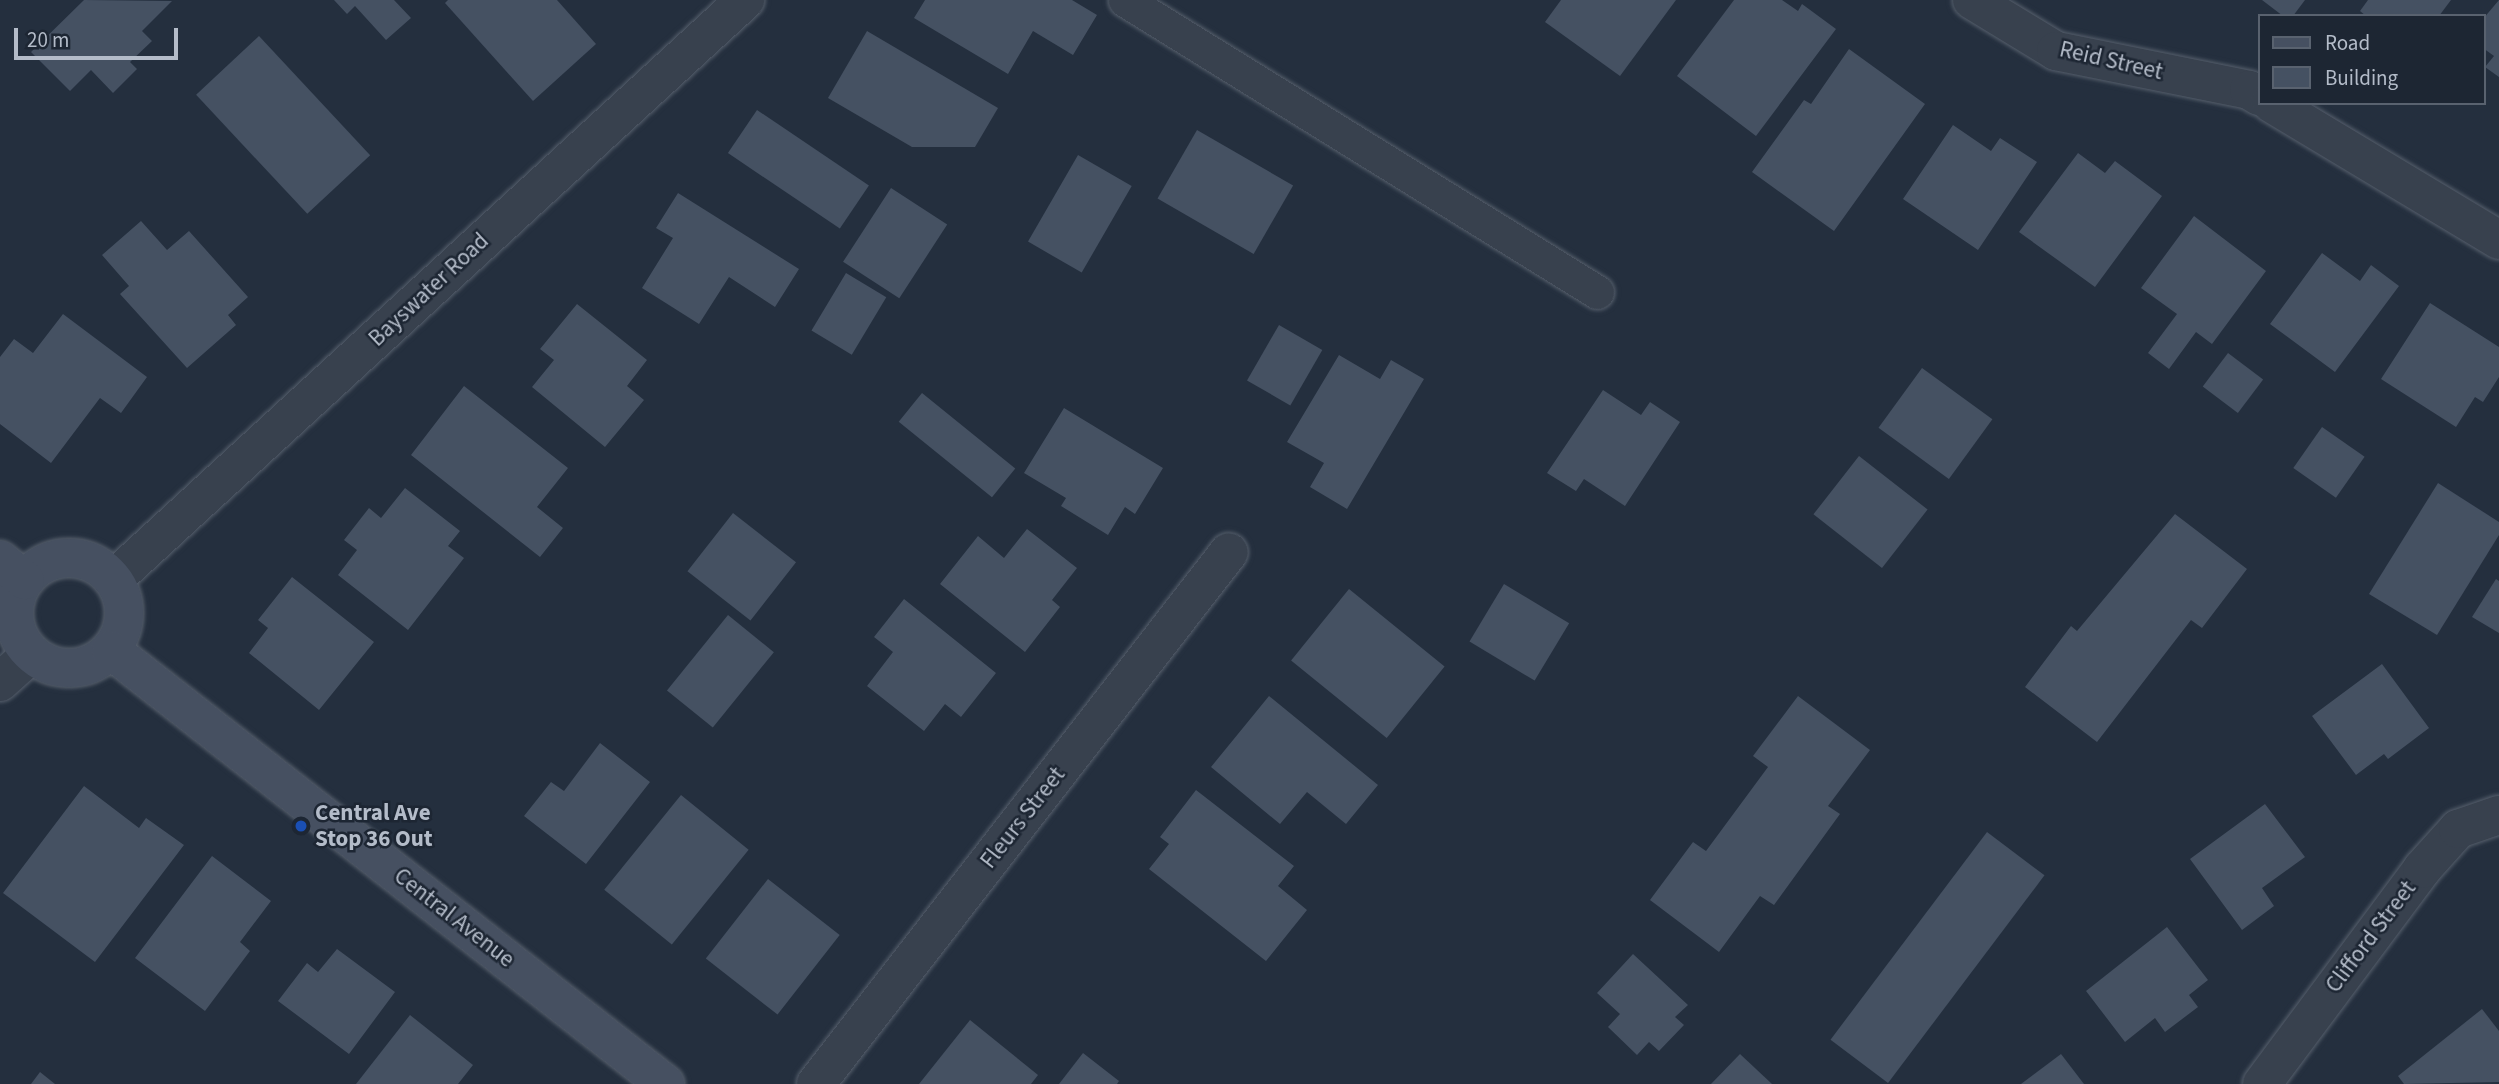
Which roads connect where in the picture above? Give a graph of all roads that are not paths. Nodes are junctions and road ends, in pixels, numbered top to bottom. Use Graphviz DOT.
graph roads {
  1 [pos="745,0"];
  2 [pos="1125,0"];
  3 [pos="1972,0"];
  4 [pos="2258,95"];
  5 [pos="2274,105"];
  6 [pos="2499,240"];
  7 [pos="1597,292"];
  8 [pos="1229,552"];
  9 [pos="13,570"];
  10 [pos="113,580"];
  11 [pos="111,650"];
  12 [pos="31,654"];
  13 [pos="0,682"];
  14 [pos="2499,815"];
  15 [pos="664,1084"];
  16 [pos="816,1084"];
  17 [pos="2262,1084"];
  1 -- 10 [label="street, Bayswater Road"];
  2 -- 7 [label="lane"];
  3 -- 4 [label="street, Reid Street"];
  5 -- 6 [label="street"];
  8 -- 16 [label="street, Fleurs Street"];
  9 -- 10 [label="street"];
  9 -- 12 [label="street"];
  10 -- 11 [label="street"];
  11 -- 12 [label="street"];
  11 -- 15 [label="street, Central Avenue"];
  12 -- 13 [label="street"];
  14 -- 17 [label="street, Clifford Street"];
}
